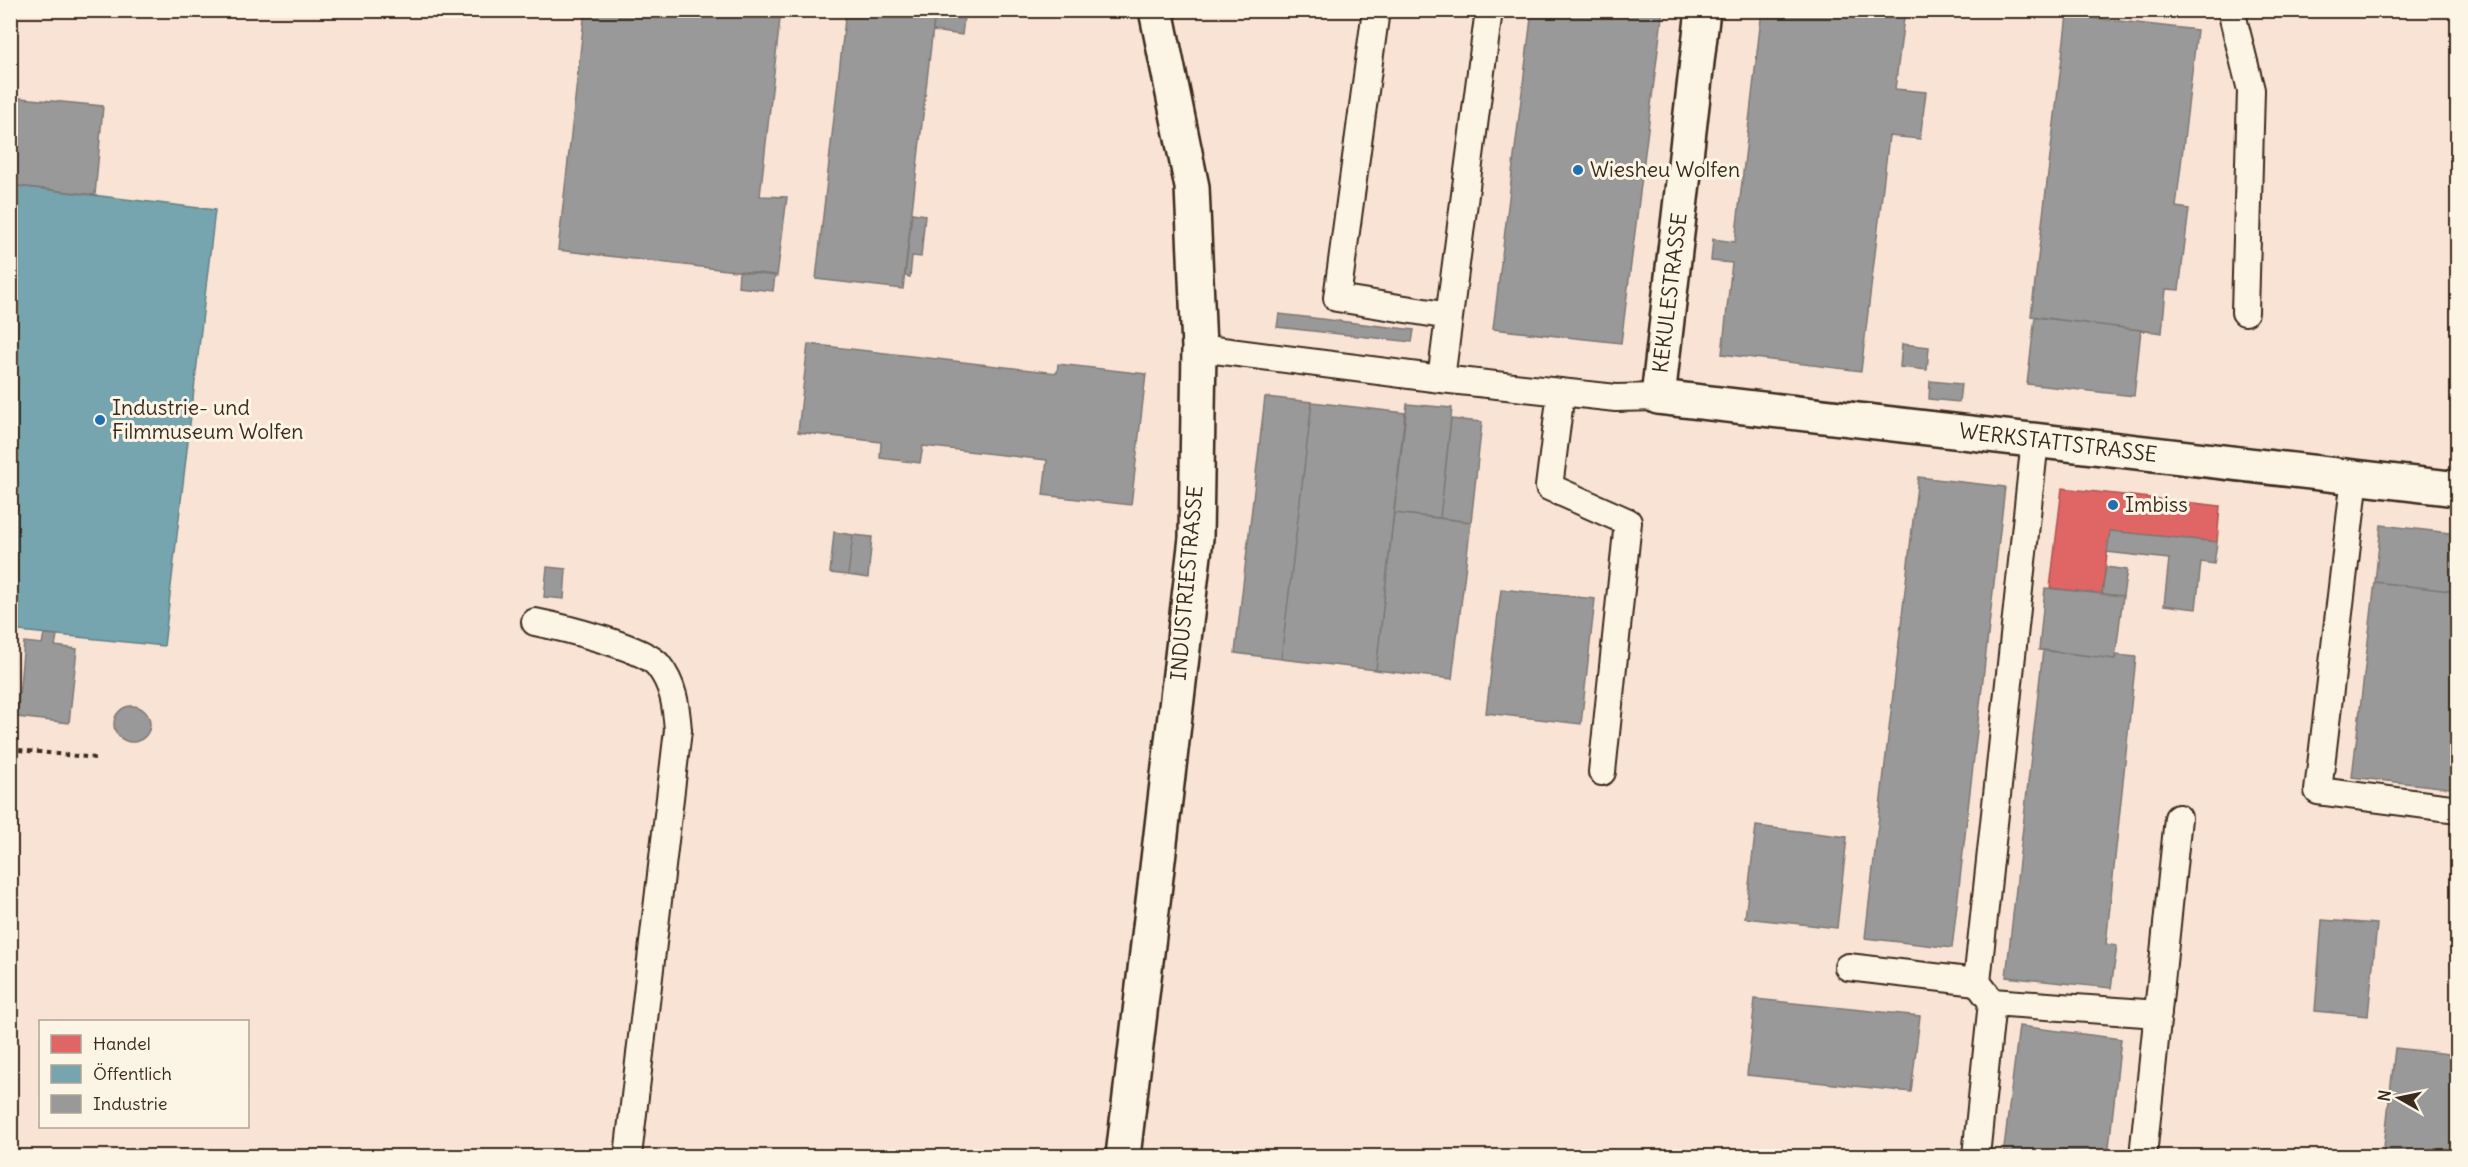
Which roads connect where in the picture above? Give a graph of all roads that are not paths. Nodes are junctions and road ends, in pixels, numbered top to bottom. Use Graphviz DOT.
graph roads {
  1 [pos="1156,10"];
  2 [pos="1376,10"];
  3 [pos="1489,10"];
  4 [pos="1703,10"];
  5 [pos="2231,10"];
  6 [pos="2245,312"];
  7 [pos="1449,316"];
  8 [pos="1199,348"];
  9 [pos="1442,379"];
  10 [pos="1561,392"];
  11 [pos="1658,397"];
  12 [pos="2035,440"];
  13 [pos="2355,477"];
  14 [pos="2457,489"];
  15 [pos="535,622"];
  16 [pos="1602,771"];
  17 [pos="2457,809"];
  18 [pos="2178,818"];
  19 [pos="1848,967"];
  20 [pos="1977,982"];
  21 [pos="1992,1002"];
  22 [pos="2158,1014"];
  23 [pos="628,1156"];
  24 [pos="1123,1156"];
  25 [pos="1976,1156"];
  26 [pos="2143,1156"];
  1 -- 8 [label="street, INDUSTRIESTRASSE"];
  2 -- 7 [label="lane"];
  3 -- 7 [label="lane"];
  4 -- 11 [label="street, KEKULESTRASSE"];
  5 -- 6 [label="lane"];
  7 -- 9 [label="lane"];
  8 -- 9 [label="lane"];
  8 -- 24 [label="street, INDUSTRIESTRASSE"];
  9 -- 10 [label="lane"];
  10 -- 11 [label="lane"];
  10 -- 16 [label="lane"];
  11 -- 12 [label="street, WERKSTATTSTRASSE"];
  12 -- 13 [label="street, WERKSTATTSTRASSE"];
  12 -- 20 [label="lane"];
  13 -- 14 [label="street, WERKSTATTSTRASSE"];
  13 -- 17 [label="lane"];
  15 -- 23 [label="lane"];
  18 -- 22 [label="lane"];
  19 -- 20 [label="lane"];
  20 -- 21 [label="lane"];
  21 -- 22 [label="lane"];
  21 -- 25 [label="lane"];
  22 -- 26 [label="lane"];
}
